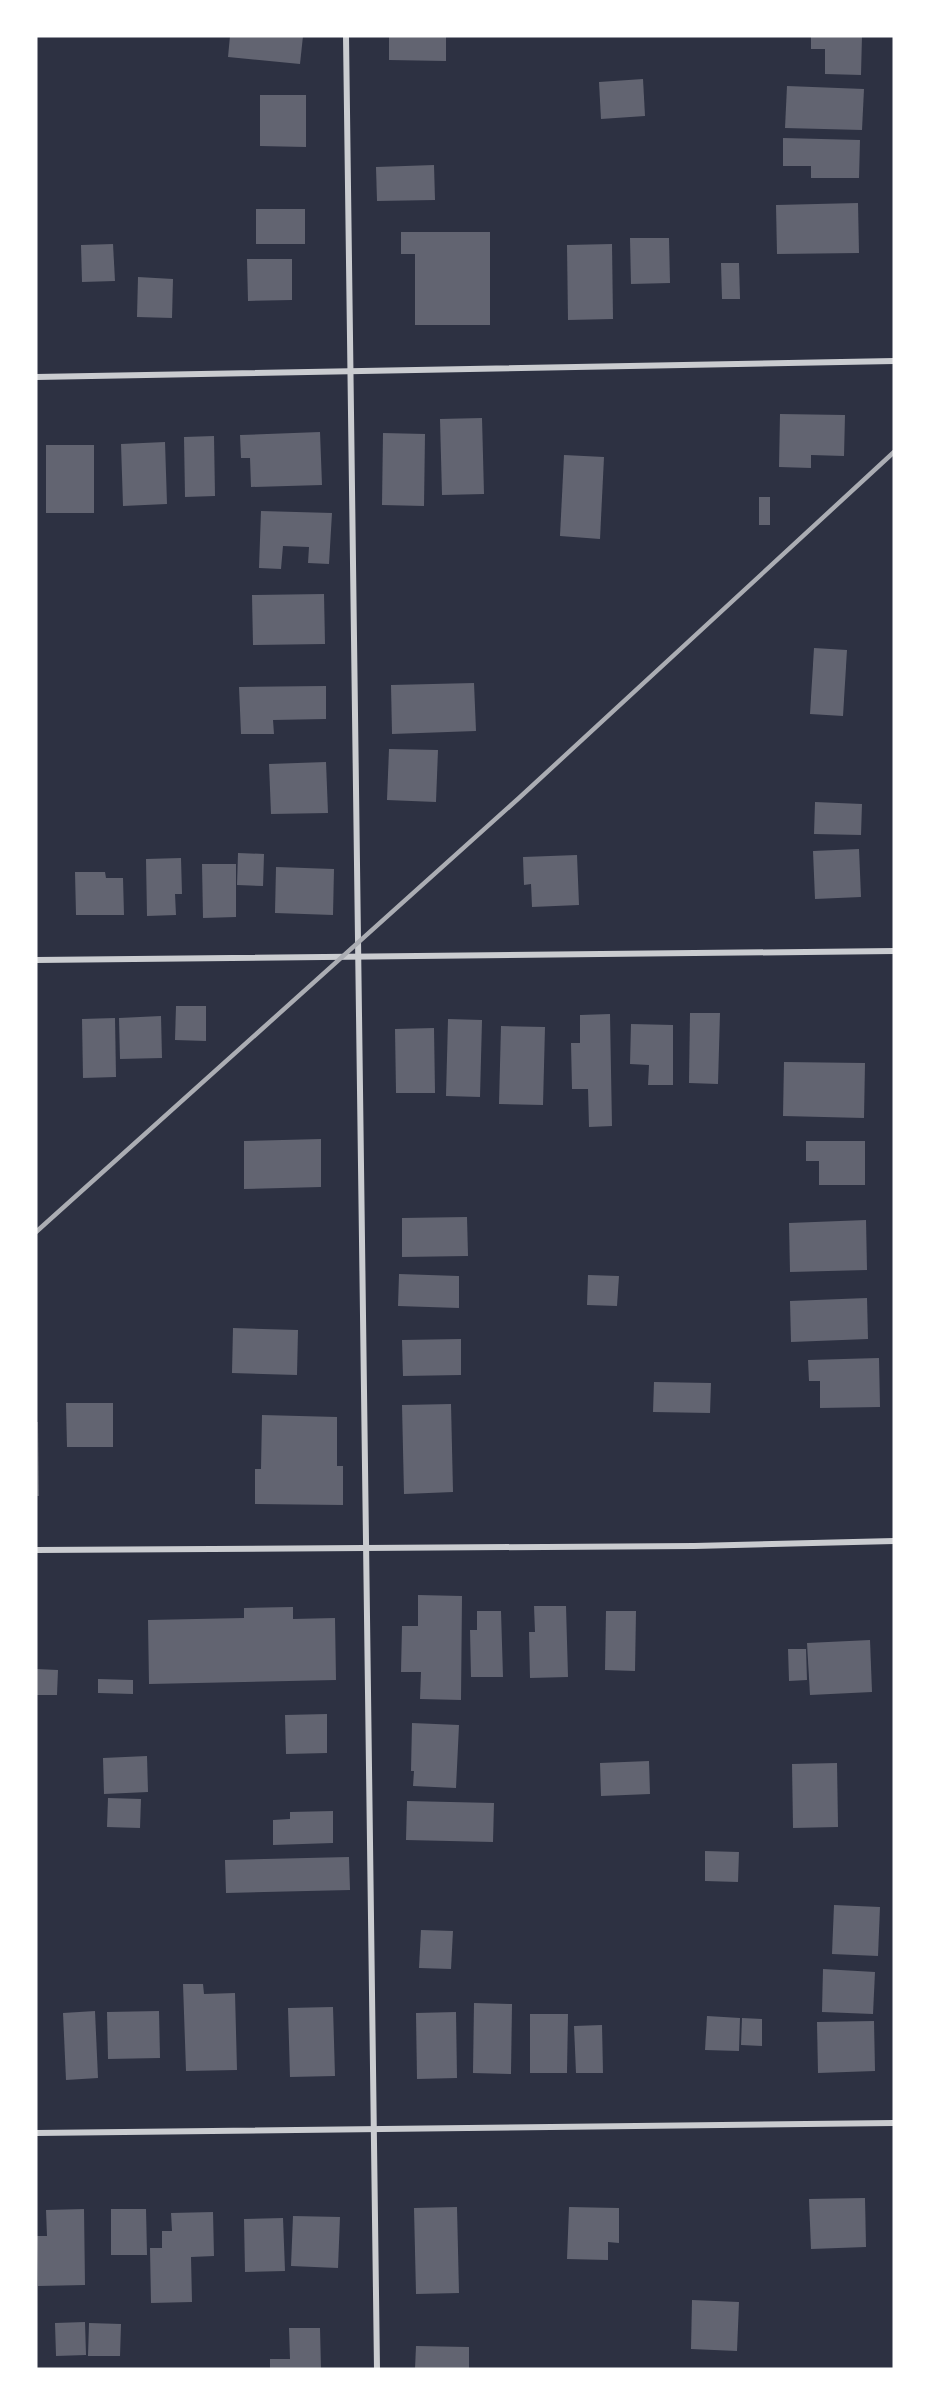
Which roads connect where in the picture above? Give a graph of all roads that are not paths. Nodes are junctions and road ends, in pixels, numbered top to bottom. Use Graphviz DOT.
graph roads {
  1 [pos="346,36"];
  2 [pos="894,361"];
  3 [pos="350,371"];
  4 [pos="36,376"];
  5 [pos="894,951"];
  6 [pos="360,956"];
  7 [pos="36,960"];
  8 [pos="894,1541"];
  9 [pos="367,1548"];
  10 [pos="36,1550"];
  11 [pos="894,2123"];
  12 [pos="374,2130"];
  13 [pos="36,2133"];
  14 [pos="377,2369"];
  1 -- 3 [label="street"];
  2 -- 3 [label="street"];
  3 -- 4 [label="street"];
  3 -- 6 [label="street"];
  5 -- 6 [label="street"];
  6 -- 7 [label="street"];
  6 -- 9 [label="street"];
  8 -- 9 [label="street"];
  9 -- 10 [label="street"];
  9 -- 12 [label="street"];
  11 -- 12 [label="street"];
  12 -- 13 [label="street"];
  12 -- 14 [label="street"];
}
